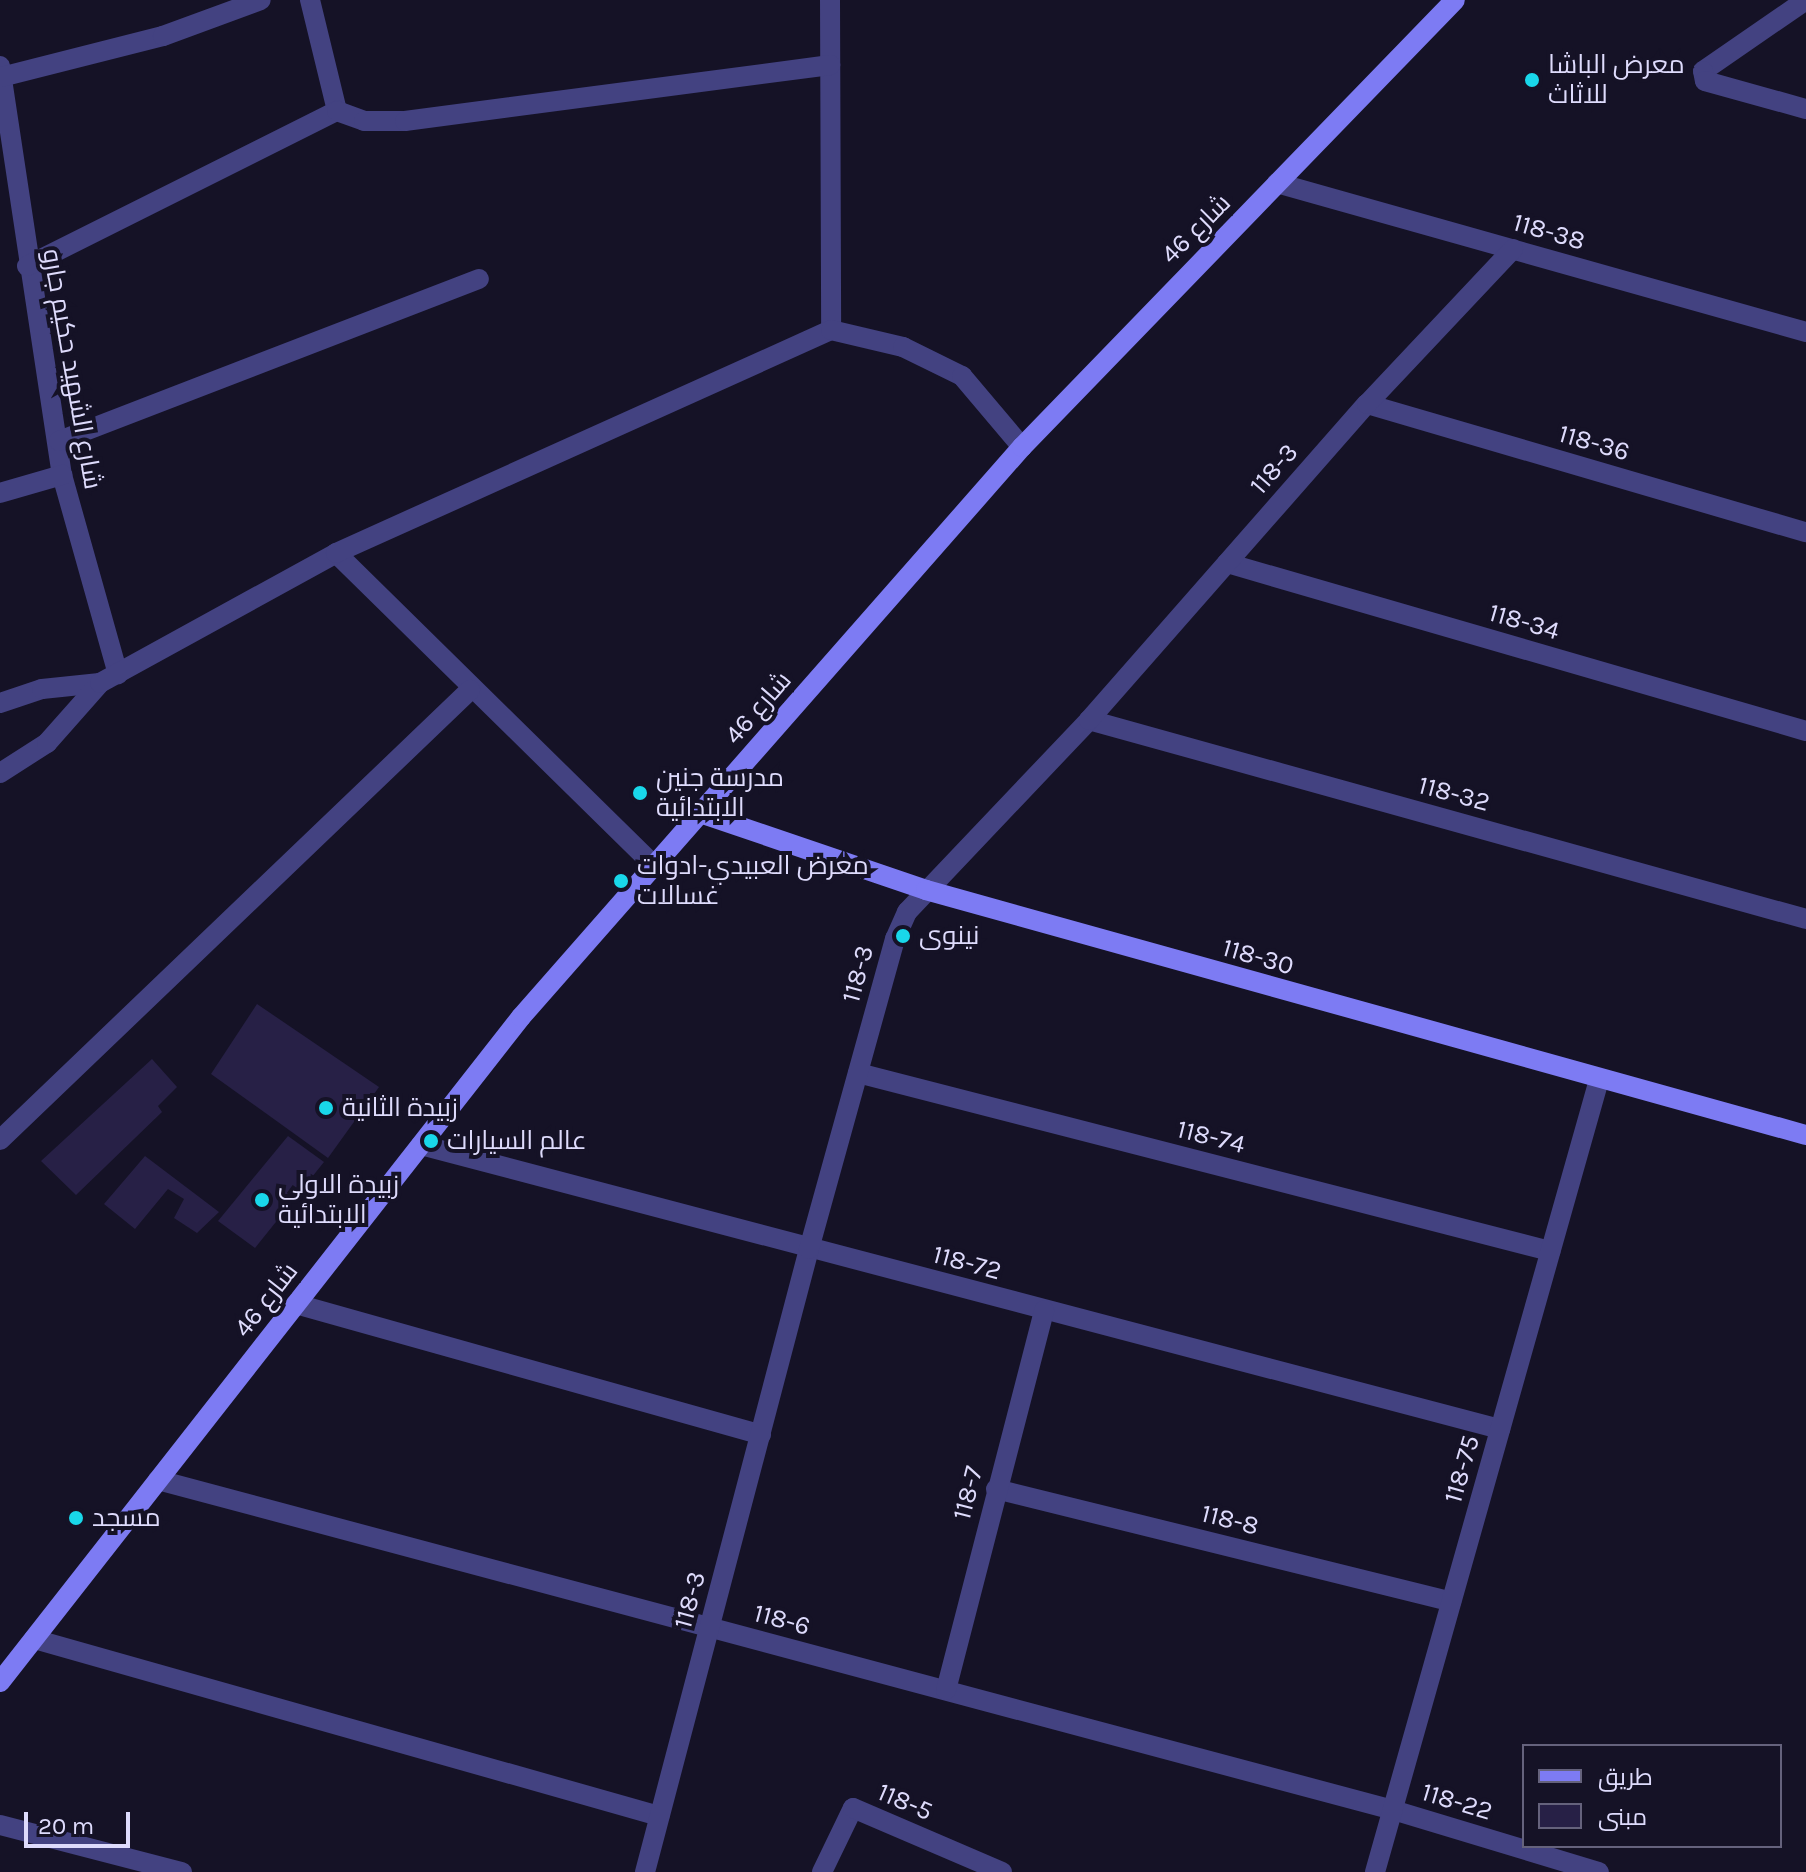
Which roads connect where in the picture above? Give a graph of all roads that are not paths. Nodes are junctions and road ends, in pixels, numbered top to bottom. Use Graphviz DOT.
graph roads {
  1 [pos="261,0"];
  2 [pos="310,0"];
  3 [pos="830,0"];
  4 [pos="1455,0"];
  5 [pos="1806,0"];
  6 [pos="830,65"];
  7 [pos="1,72"];
  8 [pos="1806,109"];
  9 [pos="337,111"];
  10 [pos="1277,183"];
  11 [pos="1513,249"];
  12 [pos="27,266"];
  13 [pos="479,279"];
  14 [pos="831,330"];
  15 [pos="1806,332"];
  16 [pos="1367,404"];
  17 [pos="59,441"];
  18 [pos="1022,447"];
  19 [pos="62,475"];
  20 [pos="0,493"];
  21 [pos="1806,532"];
  22 [pos="336,553"];
  23 [pos="1227,563"];
  24 [pos="109,679"];
  25 [pos="470,690"];
  26 [pos="0,703"];
  27 [pos="1089,720"];
  28 [pos="1806,731"];
  29 [pos="0,773"];
  30 [pos="700,813"];
  31 [pos="654,865"];
  32 [pos="926,890"];
  33 [pos="1806,919"];
  34 [pos="858,1073"];
  35 [pos="1599,1080"];
  36 [pos="1806,1135"];
  37 [pos="0,1140"];
  38 [pos="421,1145"];
  39 [pos="809,1249"];
  40 [pos="1550,1251"];
  41 [pos="296,1304"];
  42 [pos="1044,1310"];
  43 [pos="1500,1429"];
  44 [pos="761,1435"];
  45 [pos="158,1480"];
  46 [pos="996,1489"];
  47 [pos="1451,1602"];
  48 [pos="710,1627"];
  49 [pos="34,1639"];
  50 [pos="0,1682"];
  51 [pos="946,1690"];
  52 [pos="1393,1810"];
  53 [pos="659,1816"];
  54 [pos="0,1825"];
  55 [pos="182,1872"];
  56 [pos="645,1872"];
  57 [pos="822,1872"];
  58 [pos="1002,1872"];
  59 [pos="1375,1872"];
  60 [pos="1599,1872"];
  1 -- 7 [label="street"];
  2 -- 9 [label="street"];
  3 -- 6 [label="street"];
  4 -- 10 [label="main road, شارع 46"];
  5 -- 8 [label="street"];
  6 -- 9 [label="street"];
  6 -- 14 [label="street"];
  7 -- 12 [label="street, شارع الشهيد حكيم جارو"];
  9 -- 12 [label="street"];
  10 -- 11 [label="street, 118-38"];
  10 -- 18 [label="main road, شارع 46"];
  11 -- 15 [label="street, 118-38"];
  11 -- 16 [label="street, 118-3"];
  12 -- 17 [label="street, شارع الشهيد حكيم جارو"];
  13 -- 17 [label="street"];
  14 -- 18 [label="street"];
  14 -- 22 [label="street"];
  16 -- 21 [label="street, 118-36"];
  16 -- 23 [label="street, 118-3"];
  17 -- 19 [label="street, شارع الشهيد حكيم جارو"];
  18 -- 30 [label="main road, شارع 46"];
  19 -- 20 [label="street"];
  19 -- 24 [label="street, شارع الشهيد حكيم جارو"];
  22 -- 24 [label="street"];
  22 -- 25 [label="street"];
  23 -- 27 [label="street, 118-3"];
  23 -- 28 [label="street, 118-34"];
  24 -- 26 [label="street"];
  24 -- 29 [label="street"];
  25 -- 31 [label="street"];
  25 -- 37 [label="street"];
  27 -- 32 [label="street, 118-3"];
  27 -- 33 [label="street, 118-32"];
  30 -- 31 [label="main road, شارع 46"];
  30 -- 32 [label="main road, 118-30"];
  31 -- 38 [label="main road, شارع 46"];
  32 -- 34 [label="street, 118-3"];
  32 -- 35 [label="main road, 118-30"];
  34 -- 39 [label="street, 118-3"];
  34 -- 40 [label="street, 118-74"];
  35 -- 36 [label="main road, 118-30"];
  35 -- 40 [label="street, 118-75"];
  38 -- 39 [label="street, 118-72"];
  38 -- 41 [label="main road, شارع 46"];
  39 -- 42 [label="street, 118-72"];
  39 -- 44 [label="street, 118-3"];
  40 -- 43 [label="street, 118-75"];
  41 -- 44 [label="street"];
  41 -- 45 [label="main road, شارع 46"];
  42 -- 43 [label="street, 118-72"];
  42 -- 46 [label="street, 118-7"];
  43 -- 47 [label="street, 118-75"];
  44 -- 48 [label="street, 118-3"];
  45 -- 48 [label="street, 118-6"];
  45 -- 49 [label="main road, شارع 46"];
  46 -- 47 [label="street, 118-8"];
  46 -- 51 [label="street, 118-7"];
  47 -- 52 [label="street, 118-75"];
  48 -- 51 [label="street, 118-6"];
  48 -- 53 [label="street, 118-3"];
  49 -- 50 [label="main road, شارع 46"];
  49 -- 53 [label="street"];
  51 -- 52 [label="street, 118-6"];
  52 -- 59 [label="street, 118-75"];
  52 -- 60 [label="street, 118-22"];
  53 -- 56 [label="street, 118-3"];
  54 -- 55 [label="street"];
  57 -- 58 [label="street, 118-5"];
}
